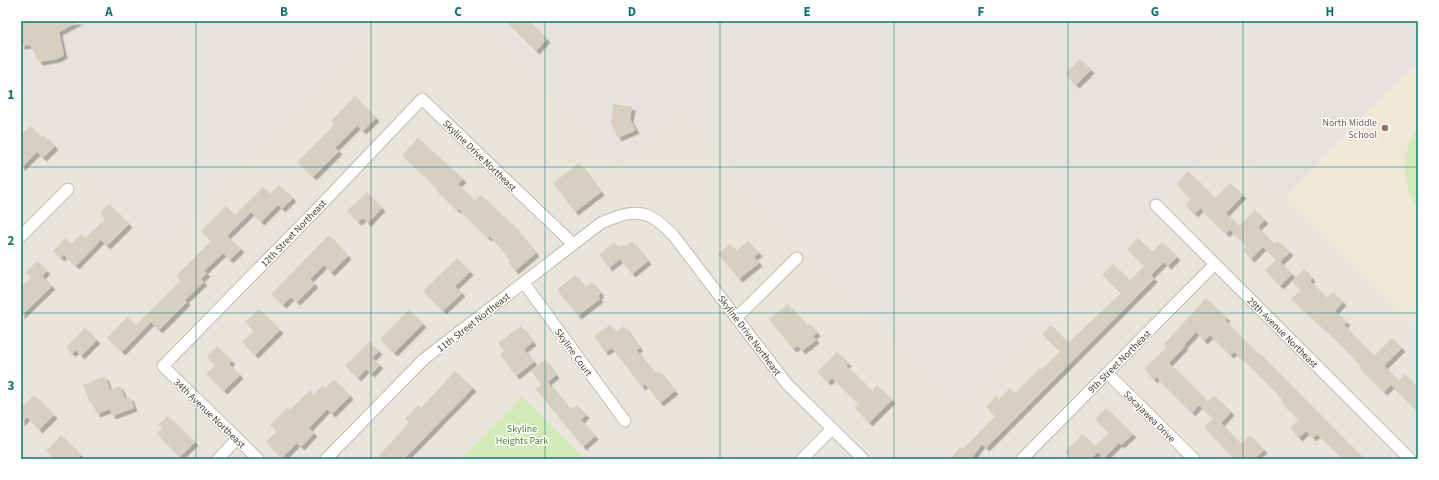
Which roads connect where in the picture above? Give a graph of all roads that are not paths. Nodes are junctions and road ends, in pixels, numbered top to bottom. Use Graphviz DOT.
graph roads {
  1 [pos="422,99"];
  2 [pos="68,189"];
  3 [pos="1156,205"];
  4 [pos="638,214"];
  5 [pos="21,236"];
  6 [pos="573,244"];
  7 [pos="797,258"];
  8 [pos="1215,264"];
  9 [pos="524,283"];
  10 [pos="736,318"];
  11 [pos="163,366"];
  12 [pos="1107,373"];
  13 [pos="625,421"];
  14 [pos="832,429"];
  15 [pos="238,439"];
  16 [pos="218,459"];
  17 [pos="258,459"];
  18 [pos="326,459"];
  19 [pos="802,459"];
  20 [pos="863,459"];
  21 [pos="1022,459"];
  22 [pos="1194,459"];
  23 [pos="1410,459"];
  1 -- 6 [label="street, Skyline Drive Northeast"];
  1 -- 11 [label="street, 12th Street Northeast"];
  2 -- 5 [label="street"];
  3 -- 8 [label="street, 29th Avenue Northeast"];
  4 -- 6 [label="street, 11th Street Northeast"];
  4 -- 10 [label="street, Skyline Drive Northeast"];
  6 -- 9 [label="street, 11th Street Northeast"];
  7 -- 10 [label="street"];
  8 -- 12 [label="street, 9th Street Northeast"];
  8 -- 23 [label="street, 29th Avenue Northeast"];
  9 -- 13 [label="street, Skyline Court"];
  9 -- 18 [label="street, 11th Street Northeast"];
  10 -- 14 [label="street, Skyline Drive Northeast"];
  11 -- 15 [label="street, 34th Avenue Northeast"];
  12 -- 21 [label="street, 9th Street Northeast"];
  12 -- 22 [label="street, Sacajawea Drive"];
  14 -- 19 [label="street"];
  14 -- 20 [label="street, Skyline Drive Northeast"];
  15 -- 16 [label="street"];
  15 -- 17 [label="street, 34th Avenue Northeast"];
}
